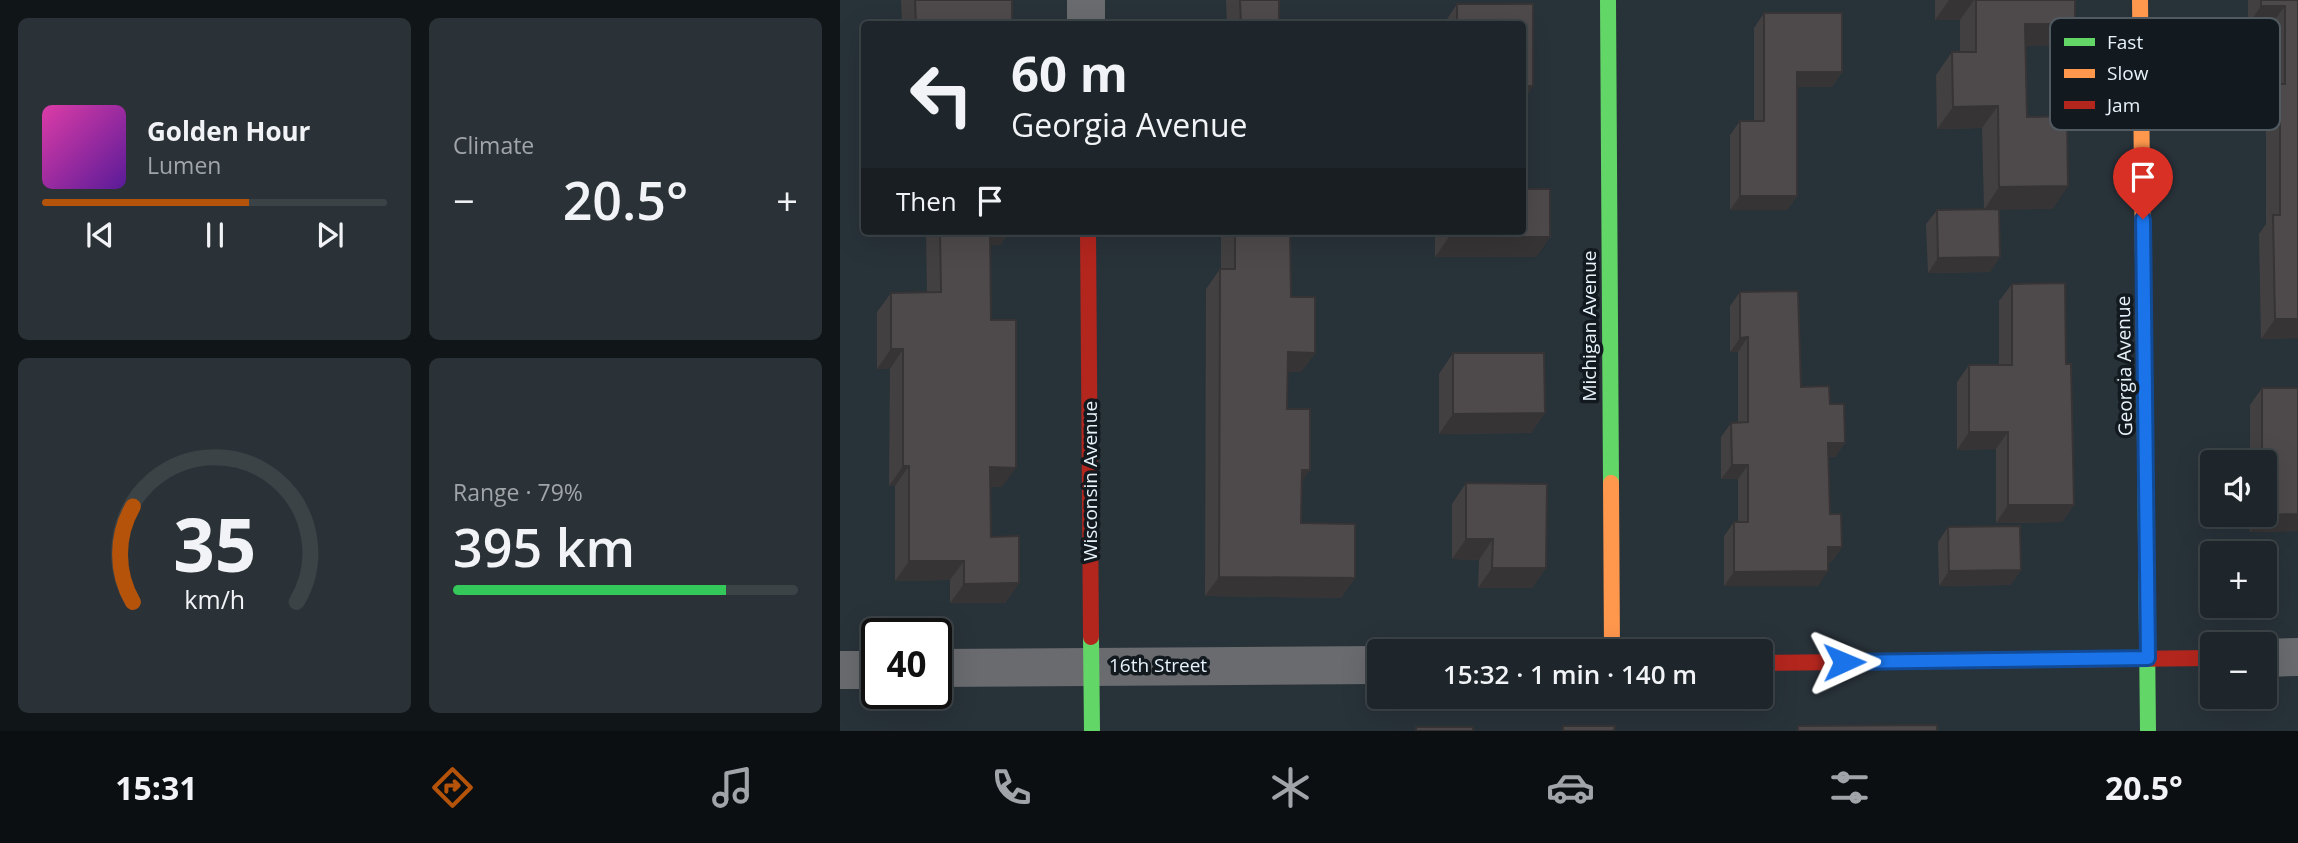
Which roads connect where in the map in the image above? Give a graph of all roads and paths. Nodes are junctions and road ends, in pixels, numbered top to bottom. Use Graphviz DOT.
graph roads {
  1 [pos="1086,0"];
  2 [pos="1608,0"];
  3 [pos="2140,0"];
  4 [pos="2140,18"];
  5 [pos="1086,21"];
  6 [pos="2142,130"];
  7 [pos="1088,235"];
  8 [pos="1612,639"];
  9 [pos="2298,657"];
  10 [pos="2148,658"];
  11 [pos="2200,658"];
  12 [pos="2277,658"];
  13 [pos="1773,663"];
  14 [pos="1092,665"];
  15 [pos="1367,665"];
  16 [pos="952,668"];
  17 [pos="840,670"];
  18 [pos="861,670"];
  19 [pos="1092,731"];
  20 [pos="2148,731"];
  1 -- 5 [label="street"];
  2 -- 8 [label="street, Michigan Avenue"];
  3 -- 4 [label="street, Georgia Avenue"];
  6 -- 10 [label="street, Georgia Avenue"];
  7 -- 14 [label="street, Wisconsin Avenue"];
  9 -- 12 [label="street"];
  10 -- 11 [label="street"];
  10 -- 13 [label="street"];
  10 -- 20 [label="street, Georgia Avenue"];
  14 -- 15 [label="street, 16th Street"];
  14 -- 16 [label="street, 16th Street"];
  14 -- 19 [label="street, Wisconsin Avenue"];
  17 -- 18 [label="street"];
}
